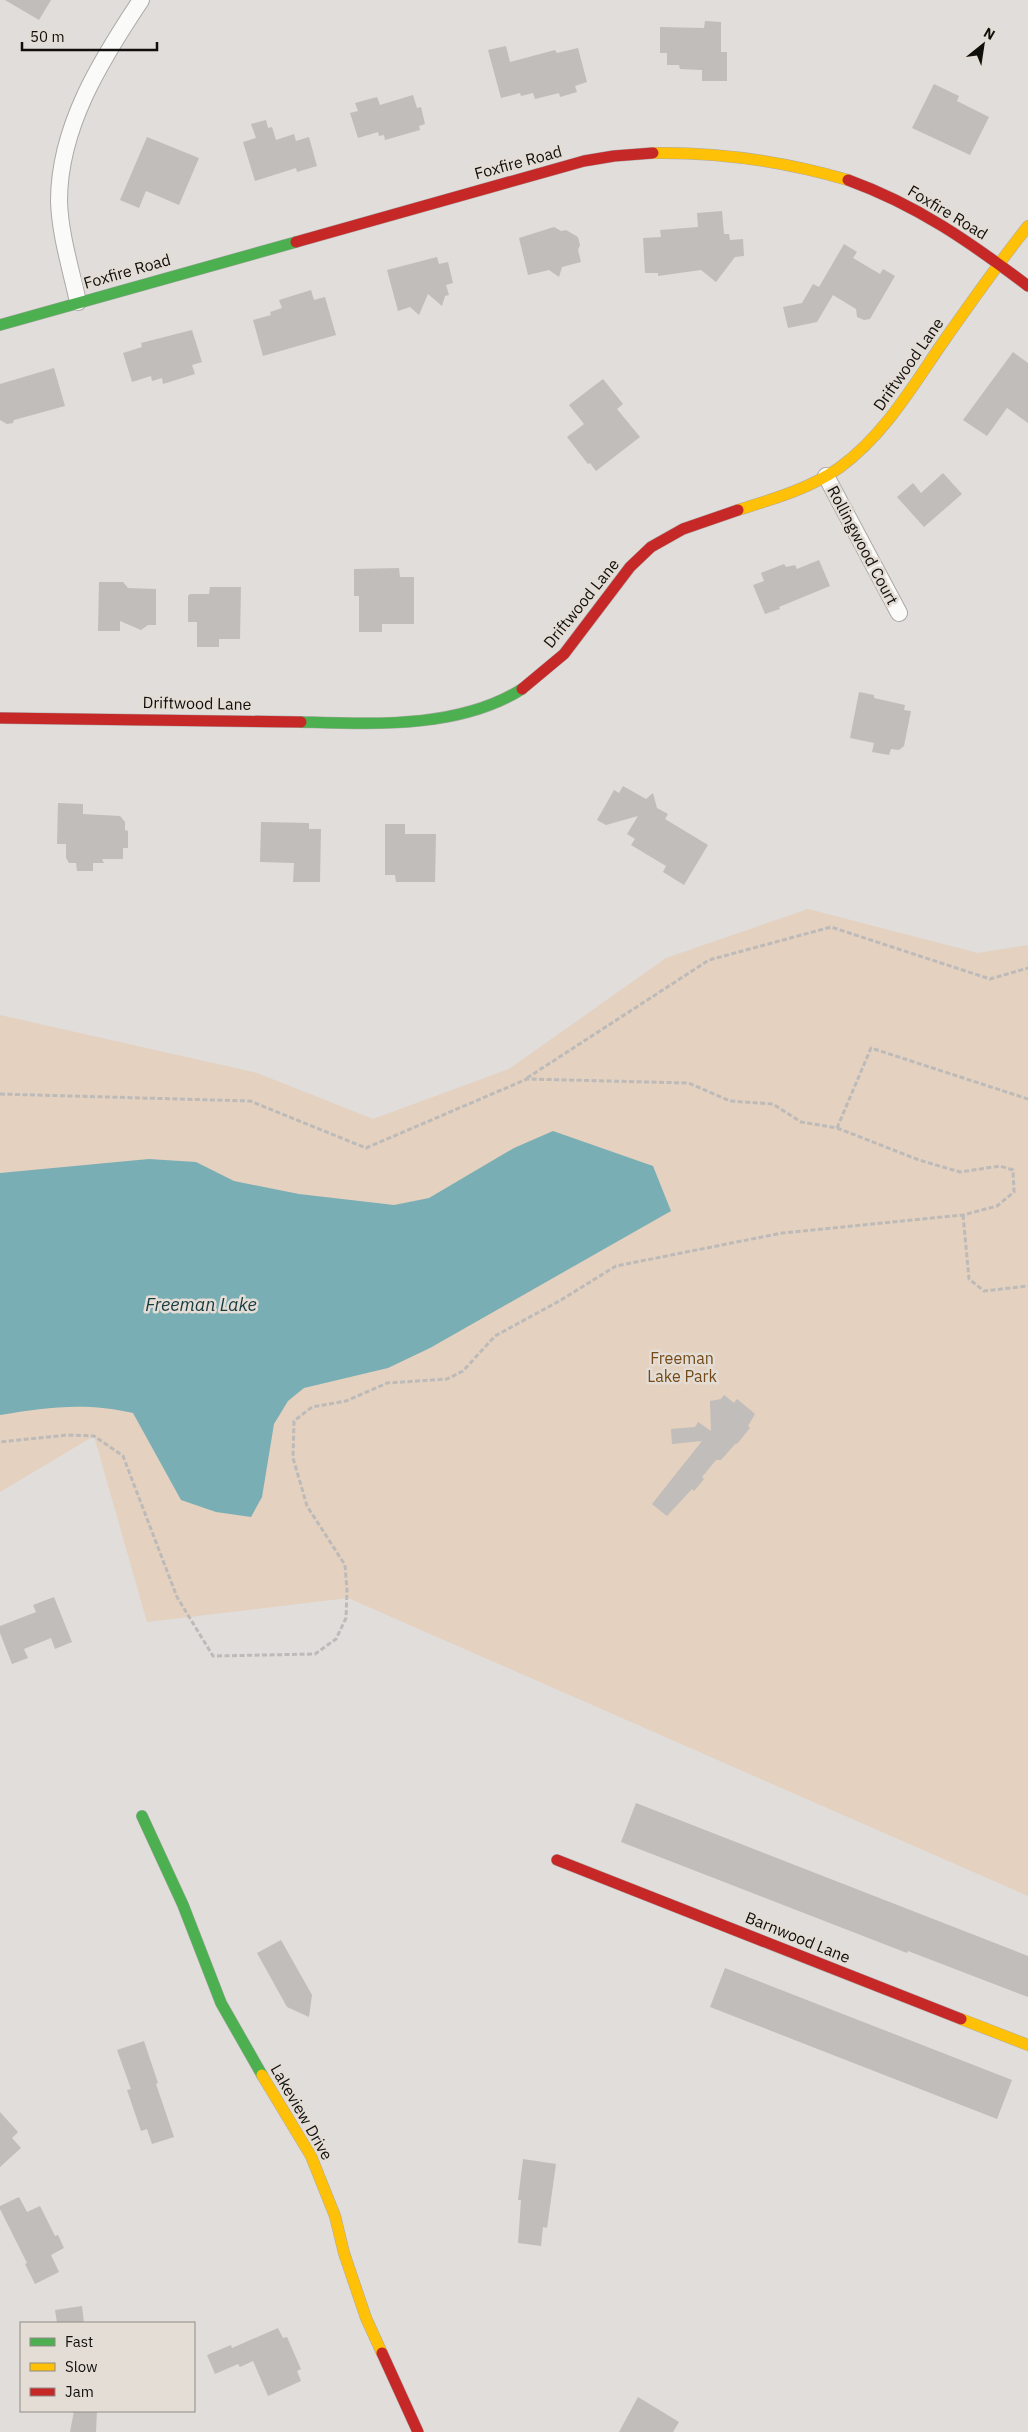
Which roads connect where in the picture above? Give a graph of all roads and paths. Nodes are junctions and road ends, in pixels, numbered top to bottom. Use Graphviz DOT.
graph roads {
  1 [pos="141,0"];
  2 [pos="1028,226"];
  3 [pos="998,263"];
  4 [pos="1028,286"];
  5 [pos="78,302"];
  6 [pos="0,325"];
  7 [pos="826,476"];
  8 [pos="899,613"];
  9 [pos="0,718"];
  10 [pos="1028,968"];
  11 [pos="527,1079"];
  12 [pos="0,1094"];
  13 [pos="1028,1099"];
  14 [pos="837,1128"];
  15 [pos="963,1215"];
  16 [pos="1028,1286"];
  17 [pos="0,1442"];
  18 [pos="142,1816"];
  19 [pos="557,1860"];
  20 [pos="1028,2045"];
  21 [pos="418,2432"];
  1 -- 5 [label="street"];
  2 -- 3 [label="street, Driftwood Lane"];
  3 -- 4 [label="street, Foxfire Road"];
  3 -- 5 [label="street, Foxfire Road"];
  3 -- 7 [label="street, Driftwood Lane"];
  5 -- 6 [label="street, Foxfire Road"];
  7 -- 8 [label="street, Rollingwood Court"];
  7 -- 9 [label="street, Driftwood Lane"];
  10 -- 11 [label="path"];
  11 -- 12 [label="path"];
  11 -- 14 [label="path"];
  13 -- 14 [label="path"];
  14 -- 15 [label="path"];
  15 -- 16 [label="path"];
  15 -- 17 [label="path"];
  18 -- 21 [label="street, Lakeview Drive"];
  19 -- 20 [label="street, Barnwood Lane"];
}
